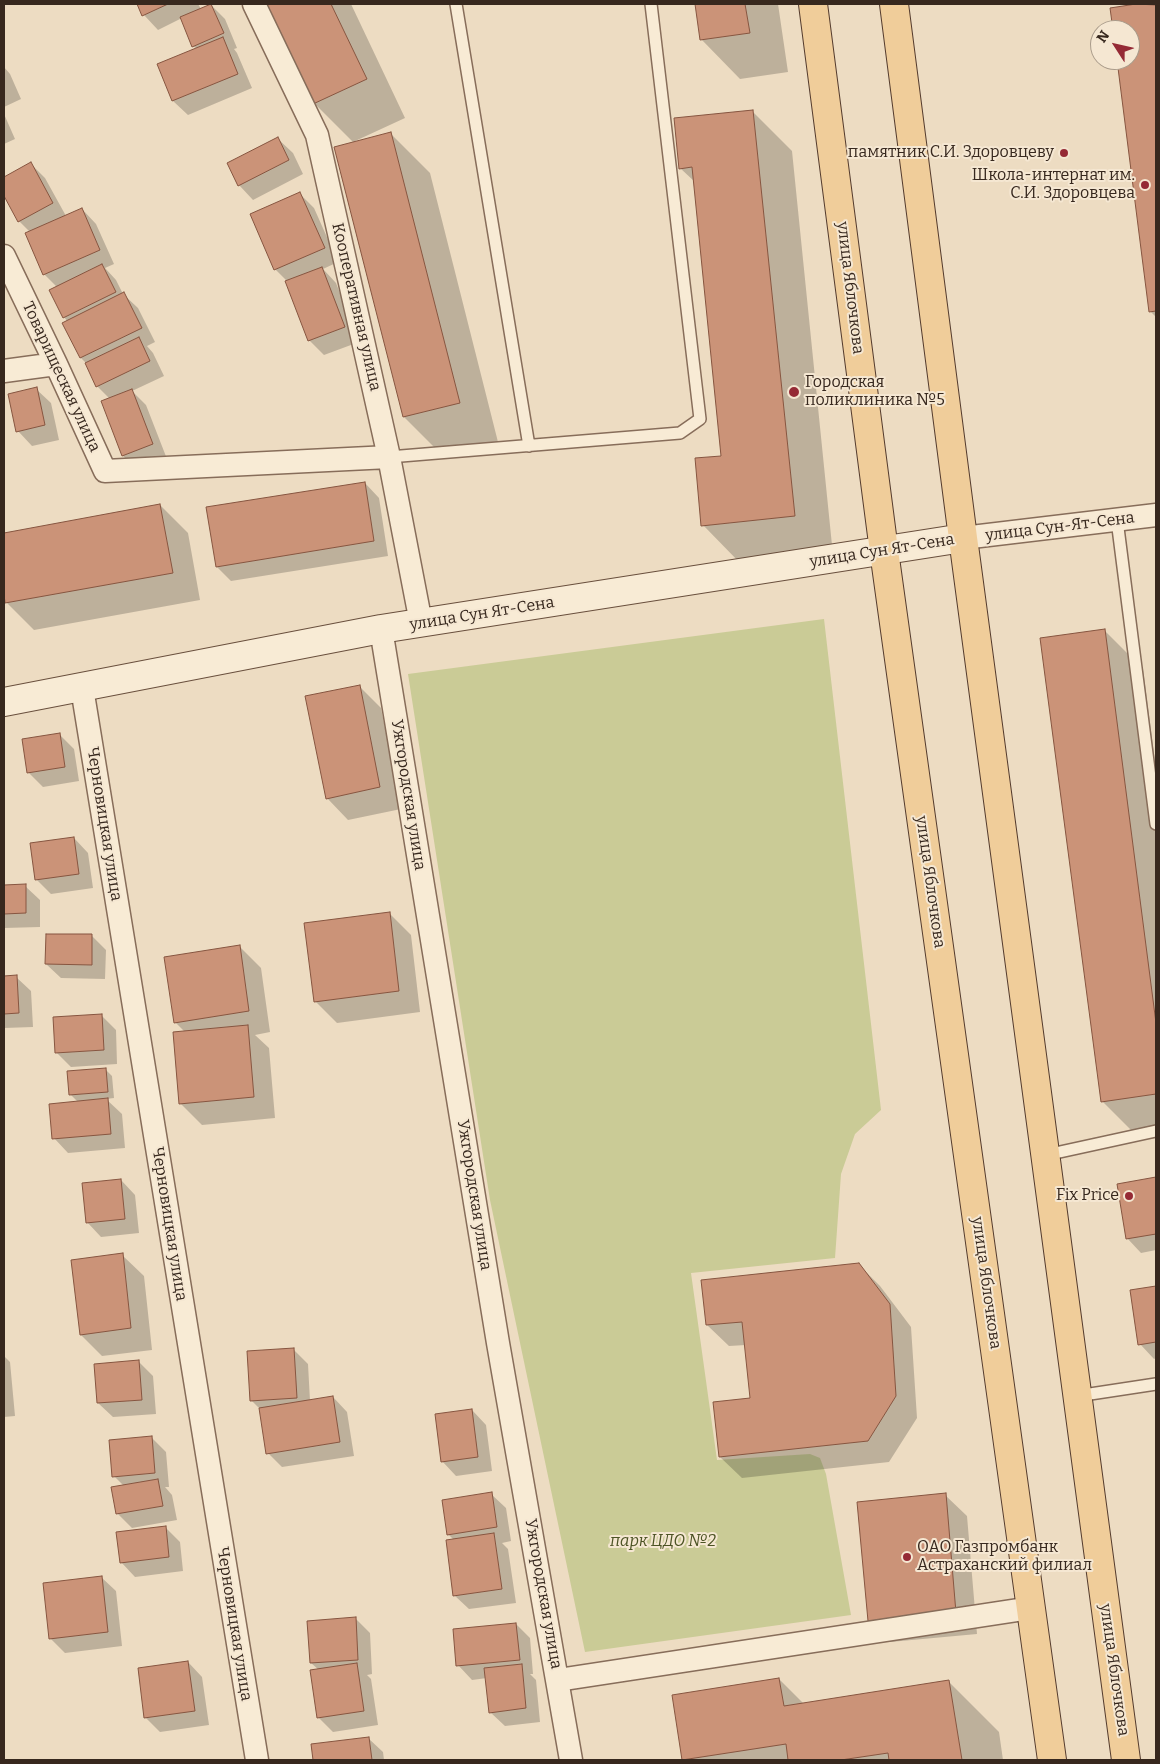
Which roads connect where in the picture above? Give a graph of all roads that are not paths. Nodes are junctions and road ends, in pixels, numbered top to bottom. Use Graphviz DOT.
graph roads {
  1 [pos="254,4"];
  2 [pos="456,4"];
  3 [pos="651,4"];
  4 [pos="813,4"];
  5 [pos="894,4"];
  6 [pos="4,256"];
  7 [pos="56,364"];
  8 [pos="4,371"];
  9 [pos="529,446"];
  10 [pos="389,457"];
  11 [pos="1156,515"];
  12 [pos="1117,520"];
  13 [pos="963,538"];
  14 [pos="884,551"];
  15 [pos="421,623"];
  16 [pos="381,629"];
  17 [pos="82,688"];
  18 [pos="4,702"];
  19 [pos="1156,824"];
  20 [pos="1156,1131"];
  21 [pos="1046,1155"];
  22 [pos="1156,1384"];
  23 [pos="1078,1396"];
  24 [pos="1031,1608"];
  25 [pos="558,1680"];
  26 [pos="257,1760"];
  27 [pos="571,1760"];
  28 [pos="1052,1760"];
  29 [pos="1126,1760"];
  1 -- 10 [label="street, Кооперативная улица"];
  2 -- 9 [label="lane"];
  3 -- 9 [label="lane"];
  4 -- 14 [label="main road, улица Яблочкова"];
  5 -- 13 [label="main road, улица Яблочкова"];
  6 -- 7 [label="street, Товарищеская улица"];
  7 -- 8 [label="street"];
  7 -- 10 [label="street, Товарищеская улица"];
  9 -- 10 [label="lane"];
  10 -- 15 [label="street, Кооперативная улица"];
  11 -- 12 [label="street, улица Сун-Ят-Сена"];
  12 -- 13 [label="street, улица Сун-Ят-Сена"];
  12 -- 19 [label="lane"];
  13 -- 14 [label="main road, улица Сун Ят-Сена"];
  13 -- 21 [label="main road, улица Яблочкова"];
  14 -- 15 [label="main road, улица Сун Ят-Сена"];
  14 -- 24 [label="main road, улица Яблочкова"];
  15 -- 16 [label="main road, улица Сун Ят-Сена"];
  16 -- 17 [label="main road, улица Сун Ят-Сена"];
  16 -- 25 [label="street, Ужгородская улица"];
  17 -- 18 [label="main road, улица Сун Ят-Сена"];
  17 -- 26 [label="street, Черновицкая улица"];
  20 -- 21 [label="lane"];
  21 -- 23 [label="main road, улица Яблочкова"];
  22 -- 23 [label="lane"];
  23 -- 29 [label="main road, улица Яблочкова"];
  24 -- 25 [label="street"];
  24 -- 28 [label="main road, улица Яблочкова"];
  25 -- 27 [label="street, Ужгородская улица"];
}
